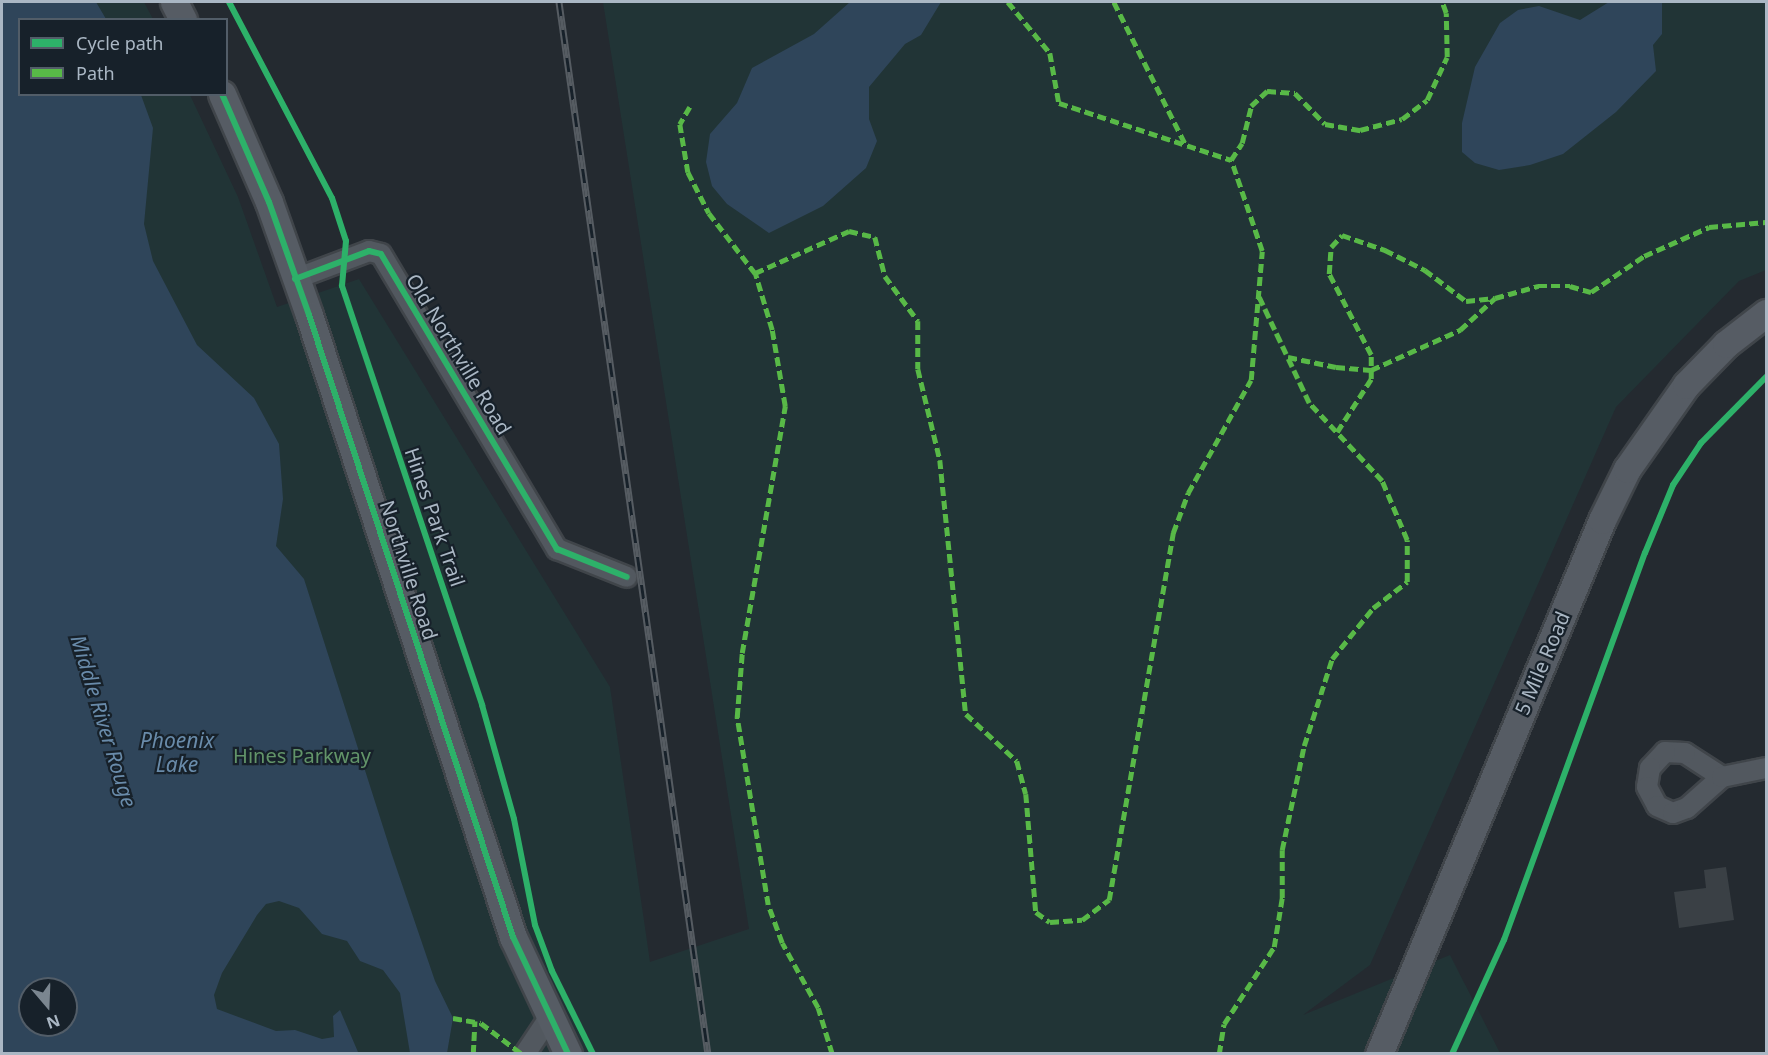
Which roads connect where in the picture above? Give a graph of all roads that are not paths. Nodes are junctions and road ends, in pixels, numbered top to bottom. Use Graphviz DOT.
graph roads {
  1 [pos="174,2"];
  2 [pos="182,18"];
  3 [pos="223,96"];
  4 [pos="295,279"];
  5 [pos="1767,313"];
  6 [pos="627,577"];
  7 [pos="1767,768"];
  8 [pos="1722,777"];
  9 [pos="549,1018"];
  10 [pos="525,1053"];
  11 [pos="568,1053"];
  12 [pos="1379,1053"];
  1 -- 2 [label="street"];
  3 -- 4 [label="street, Northville Road"];
  4 -- 6 [label="street, Old Northville Road"];
  4 -- 9 [label="street, Northville Road"];
  5 -- 12 [label="street, 5 Mile Road"];
  7 -- 8 [label="street"];
  9 -- 10 [label="street"];
  9 -- 11 [label="street, Northville Road"];
}
